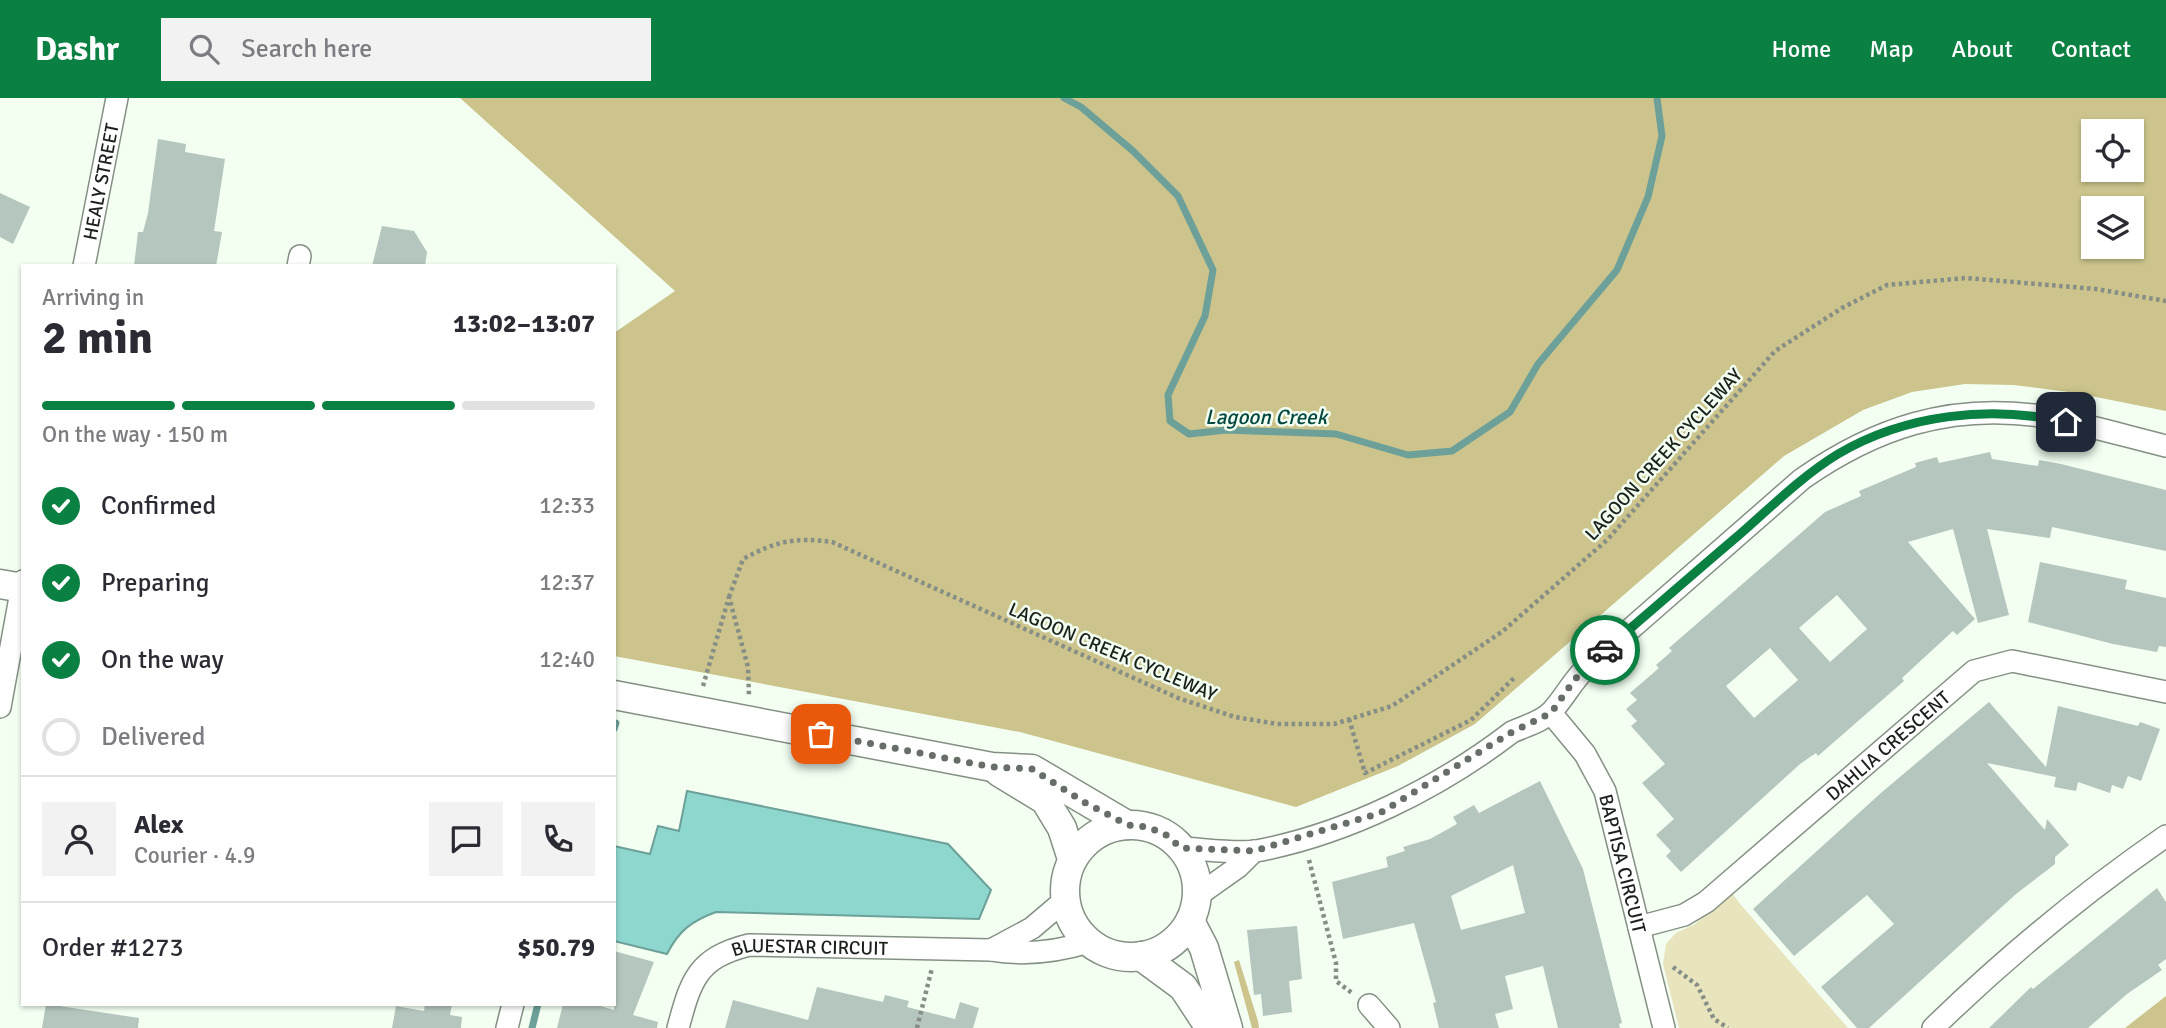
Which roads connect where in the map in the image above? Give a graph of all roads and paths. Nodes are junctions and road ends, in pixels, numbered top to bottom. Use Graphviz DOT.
graph roads {
  1 [pos="117,98"];
  2 [pos="84,264"];
  3 [pos="2166,301"];
  4 [pos="2166,446"];
  5 [pos="17,586"];
  6 [pos="729,597"];
  7 [pos="1515,677"];
  8 [pos="2166,692"];
  9 [pos="616,695"];
  10 [pos="0,707"];
  11 [pos="697,711"];
  12 [pos="1551,713"];
  13 [pos="746,719"];
  14 [pos="1349,719"];
  15 [pos="992,767"];
  16 [pos="1128,825"];
  17 [pos="2166,836"];
  18 [pos="1181,848"];
  19 [pos="1254,851"];
  20 [pos="1072,859"];
  21 [pos="1309,859"];
  22 [pos="1065,900"];
  23 [pos="1193,908"];
  24 [pos="1639,927"];
  25 [pos="1089,942"];
  26 [pos="936,950"];
  27 [pos="991,950"];
  28 [pos="1141,956"];
  29 [pos="1671,964"];
  30 [pos="1368,1005"];
  31 [pos="512,1006"];
  32 [pos="507,1028"];
  33 [pos="678,1028"];
  34 [pos="917,1028"];
  35 [pos="1210,1028"];
  36 [pos="1228,1028"];
  37 [pos="1389,1028"];
  38 [pos="1664,1028"];
  39 [pos="1728,1028"];
  40 [pos="1933,1028"];
  1 -- 2 [label="street, HEALY STREET"];
  3 -- 14 [label="path, LAGOON CREEK CYCLEWAY"];
  4 -- 12 [label="street"];
  5 -- 10 [label="street"];
  6 -- 11 [label="path, LAGOON CREEK CYCLEWAY"];
  6 -- 13 [label="path"];
  6 -- 14 [label="path, LAGOON CREEK CYCLEWAY"];
  7 -- 14 [label="path"];
  8 -- 24 [label="street, DAHLIA CRESCENT"];
  9 -- 11 [label="main road"];
  11 -- 13 [label="main road"];
  12 -- 19 [label="street"];
  12 -- 24 [label="street, BAPTISA CIRCUIT"];
  13 -- 15 [label="main road"];
  15 -- 16 [label="main road"];
  15 -- 20 [label="main road"];
  16 -- 18 [label="main road"];
  16 -- 20 [label="main road"];
  17 -- 40 [label="street"];
  18 -- 19 [label="street"];
  18 -- 23 [label="main road"];
  19 -- 23 [label="street"];
  20 -- 22 [label="main road"];
  21 -- 30 [label="path"];
  22 -- 25 [label="main road"];
  22 -- 27 [label="street, BLUESTAR CIRCUIT"];
  23 -- 28 [label="main road"];
  23 -- 36 [label="main road"];
  24 -- 38 [label="street, BAPTISA CIRCUIT"];
  25 -- 27 [label="street, BLUESTAR CIRCUIT"];
  25 -- 28 [label="main road"];
  26 -- 27 [label="street, BLUESTAR CIRCUIT"];
  26 -- 33 [label="street, BLUESTAR CIRCUIT"];
  26 -- 34 [label="path"];
  28 -- 35 [label="main road"];
  29 -- 39 [label="path"];
  30 -- 37 [label="street"];
  31 -- 32 [label="street"];
}
